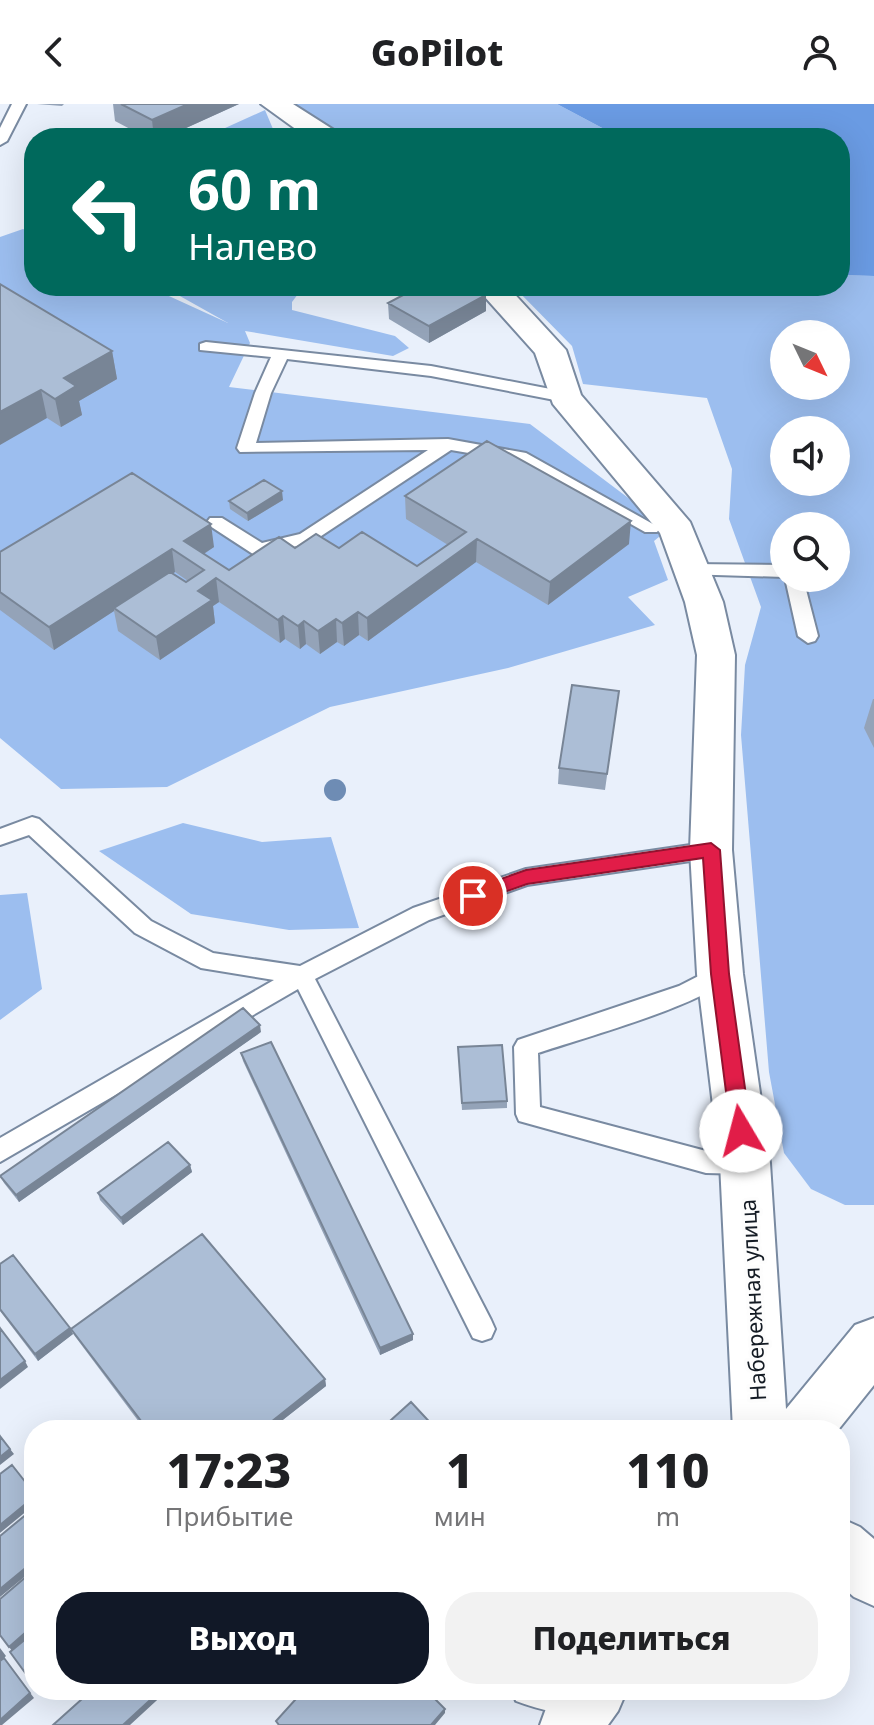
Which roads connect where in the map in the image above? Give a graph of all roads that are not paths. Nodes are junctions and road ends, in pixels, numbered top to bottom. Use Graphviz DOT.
graph roads {
  1 [pos="19,104"];
  2 [pos="275,104"];
  3 [pos="312,128"];
  4 [pos="0,141"];
  5 [pos="499,296"];
  6 [pos="206,347"];
  7 [pos="281,353"];
  8 [pos="565,397"];
  9 [pos="448,444"];
  10 [pos="216,522"];
  11 [pos="651,528"];
  12 [pos="690,570"];
  13 [pos="770,571"];
  14 [pos="797,592"];
  15 [pos="808,636"];
  16 [pos="0,837"];
  17 [pos="711,850"];
  18 [pos="720,974"];
  19 [pos="302,975"];
  20 [pos="0,1151"];
  21 [pos="745,1163"];
  22 [pos="482,1329"];
  23 [pos="874,1343"];
  24 [pos="759,1420"];
  25 [pos="812,1420"];
  26 [pos="850,1556"];
  27 [pos="874,1577"];
  1 -- 4 [label="lane"];
  2 -- 3 [label="street"];
  5 -- 8 [label="street, Набережная улица"];
  6 -- 7 [label="lane"];
  7 -- 8 [label="lane"];
  7 -- 9 [label="lane"];
  8 -- 12 [label="street, Набережная улица"];
  9 -- 10 [label="lane"];
  9 -- 11 [label="lane"];
  12 -- 13 [label="lane"];
  12 -- 17 [label="street, Набережная улица"];
  14 -- 15 [label="lane"];
  16 -- 19 [label="lane"];
  17 -- 18 [label="street, Набережная улица"];
  17 -- 19 [label="lane"];
  18 -- 21 [label="street, Набережная улица"];
  18 -- 21 [label="lane"];
  19 -- 20 [label="lane"];
  19 -- 22 [label="lane"];
  21 -- 24 [label="street, Набережная улица"];
  23 -- 25 [label="street"];
  26 -- 27 [label="street"];
}
